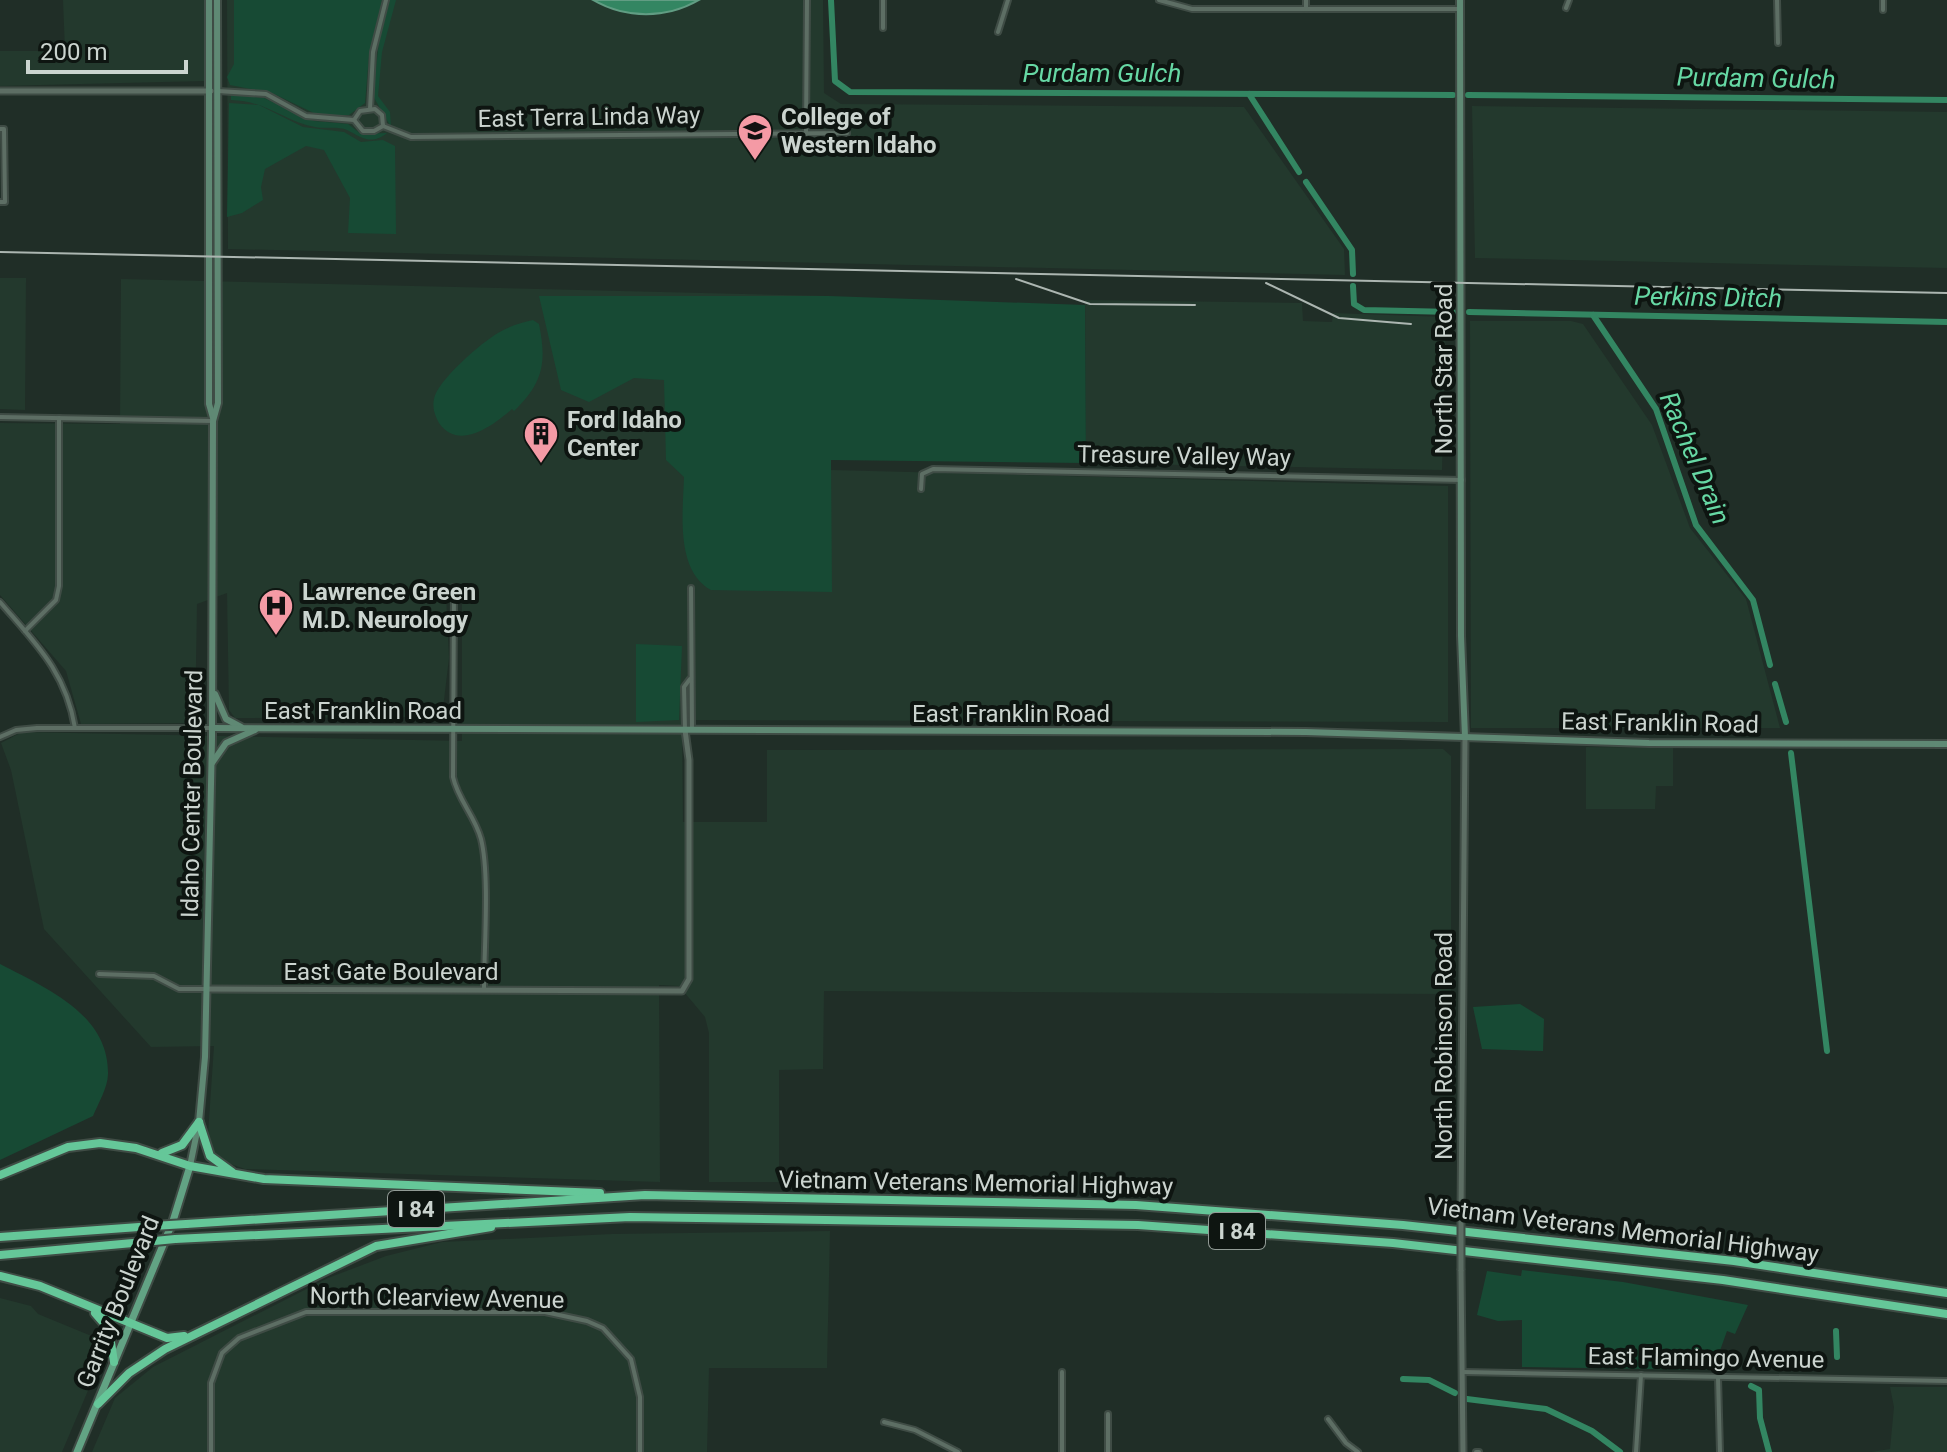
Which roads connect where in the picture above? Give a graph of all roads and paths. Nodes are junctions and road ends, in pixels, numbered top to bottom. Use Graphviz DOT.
graph roads {
  1 [pos="209,0"];
  2 [pos="217,0"];
  3 [pos="386,0"];
  4 [pos="807,0"];
  5 [pos="883,0"];
  6 [pos="1008,0"];
  7 [pos="1159,0"];
  8 [pos="1306,0"];
  9 [pos="1460,0"];
  10 [pos="1569,0"];
  11 [pos="1777,0"];
  12 [pos="1883,0"];
  13 [pos="1566,8"];
  14 [pos="1306,9"];
  15 [pos="1460,9"];
  16 [pos="1883,10"];
  17 [pos="883,28"];
  18 [pos="998,32"];
  19 [pos="1778,43"];
  20 [pos="0,91"];
  21 [pos="208,91"];
  22 [pos="218,91"];
  23 [pos="370,109"];
  24 [pos="354,120"];
  25 [pos="383,126"];
  26 [pos="2,129"];
  27 [pos="847,133"];
  28 [pos="806,134"];
  29 [pos="2,202"];
  30 [pos="0,417"];
  31 [pos="59,418"];
  32 [pos="213,421"];
  33 [pos="1462,480"];
  34 [pos="921,489"];
  35 [pos="454,587"];
  36 [pos="691,588"];
  37 [pos="0,602"];
  38 [pos="25,631"];
  39 [pos="212,687"];
  40 [pos="75,728"];
  41 [pos="212,728"];
  42 [pos="244,729"];
  43 [pos="258,729"];
  44 [pos="452,729"];
  45 [pos="688,730"];
  46 [pos="0,737"];
  47 [pos="1465,737"];
  48 [pos="1947,744"];
  49 [pos="212,763"];
  50 [pos="99,974"];
  51 [pos="206,989"];
  52 [pos="484,991"];
  53 [pos="199,1122"];
  54 [pos="153,1152"];
  55 [pos="190,1166"];
  56 [pos="0,1175"];
  57 [pos="239,1176"];
  58 [pos="645,1195"];
  59 [pos="523,1221"];
  60 [pos="0,1237"];
  61 [pos="0,1255"];
  62 [pos="0,1276"];
  63 [pos="1947,1293"];
  64 [pos="84,1306"];
  65 [pos="1947,1314"];
  66 [pos="130,1324"];
  67 [pos="189,1335"];
  68 [pos="114,1362"];
  69 [pos="1062,1372"];
  70 [pos="1463,1372"];
  71 [pos="1641,1375"];
  72 [pos="1718,1377"];
  73 [pos="1947,1381"];
  74 [pos="98,1404"];
  75 [pos="1108,1414"];
  76 [pos="1328,1419"];
  77 [pos="884,1422"];
  78 [pos="77,1452"];
  79 [pos="211,1452"];
  80 [pos="640,1452"];
  81 [pos="958,1452"];
  82 [pos="1062,1452"];
  83 [pos="1108,1452"];
  84 [pos="1358,1452"];
  85 [pos="1463,1452"];
  86 [pos="1636,1452"];
  87 [pos="1720,1452"];
  1 -- 21 [label="main road, Idaho Center Boulevard"];
  2 -- 22 [label="main road, Idaho Center Boulevard"];
  3 -- 23 [label="street"];
  4 -- 28 [label="street"];
  5 -- 17 [label="street"];
  6 -- 18 [label="street"];
  7 -- 14 [label="street"];
  8 -- 14 [label="street"];
  9 -- 15 [label="main road, North Star Road"];
  10 -- 13 [label="street"];
  11 -- 19 [label="street"];
  12 -- 16 [label="street"];
  14 -- 15 [label="street"];
  15 -- 33 [label="main road, North Star Road"];
  20 -- 21 [label="street"];
  21 -- 22 [label="street"];
  21 -- 32 [label="main road, Idaho Center Boulevard"];
  22 -- 24 [label="street"];
  22 -- 32 [label="main road, Idaho Center Boulevard"];
  23 -- 24 [label="street"];
  23 -- 25 [label="street"];
  24 -- 25 [label="street"];
  25 -- 28 [label="street, East Terra Linda Way"];
  26 -- 29 [label="street"];
  27 -- 28 [label="street, East Terra Linda Way"];
  30 -- 31 [label="street"];
  31 -- 32 [label="street"];
  31 -- 38 [label="street"];
  32 -- 39 [label="main road, Idaho Center Boulevard"];
  33 -- 34 [label="street, Treasure Valley Way"];
  33 -- 47 [label="main road, North Star Road"];
  35 -- 44 [label="street"];
  36 -- 45 [label="street"];
  37 -- 38 [label="street"];
  38 -- 40 [label="street"];
  39 -- 41 [label="main road, Idaho Center Boulevard"];
  39 -- 42 [label="main road"];
  40 -- 41 [label="street, East Franklin Road"];
  40 -- 46 [label="street, East Franklin Road"];
  41 -- 42 [label="main road, East Franklin Road"];
  41 -- 49 [label="main road, Idaho Center Boulevard"];
  42 -- 43 [label="main road, East Franklin Road"];
  43 -- 44 [label="main road, East Franklin Road"];
  43 -- 49 [label="main road"];
  44 -- 45 [label="main road, East Franklin Road"];
  44 -- 52 [label="street"];
  45 -- 47 [label="main road, East Franklin Road"];
  45 -- 52 [label="street, East Gate Boulevard"];
  47 -- 48 [label="main road, East Franklin Road"];
  47 -- 70 [label="street, North Robinson Road, bridge"];
  49 -- 51 [label="main road, Idaho Center Boulevard"];
  50 -- 51 [label="street, East Gate Boulevard"];
  51 -- 52 [label="street, East Gate Boulevard"];
  51 -- 53 [label="main road, Idaho Center Boulevard"];
  53 -- 54 [label="highway"];
  53 -- 55 [label="main road, Idaho Center Boulevard"];
  53 -- 57 [label="highway"];
  54 -- 55 [label="highway"];
  54 -- 56 [label="highway"];
  55 -- 57 [label="highway"];
  55 -- 66 [label="main road, Garrity Boulevard"];
  57 -- 58 [label="highway"];
  58 -- 60 [label="highway, Vietnam Veterans Memorial Highway / I 84, bridge"];
  58 -- 63 [label="highway, Vietnam Veterans Memorial Highway / I 84"];
  59 -- 61 [label="highway, Vietnam Veterans Memorial Highway / I 84, bridge"];
  59 -- 65 [label="highway, Vietnam Veterans Memorial Highway / I 84"];
  59 -- 67 [label="highway"];
  62 -- 64 [label="highway"];
  64 -- 66 [label="highway"];
  64 -- 68 [label="highway"];
  66 -- 67 [label="highway"];
  66 -- 68 [label="main road, Garrity Boulevard"];
  67 -- 74 [label="highway"];
  68 -- 74 [label="main road, Garrity Boulevard"];
  69 -- 82 [label="street"];
  70 -- 71 [label="street, East Flamingo Avenue"];
  70 -- 85 [label="street, North Robinson Road"];
  71 -- 72 [label="street, East Flamingo Avenue"];
  71 -- 86 [label="street"];
  72 -- 73 [label="street, East Flamingo Avenue"];
  72 -- 87 [label="street"];
  74 -- 78 [label="main road, Garrity Boulevard"];
  75 -- 83 [label="street"];
  76 -- 84 [label="street"];
  77 -- 81 [label="street"];
  79 -- 80 [label="street, North Clearview Avenue"];
}
